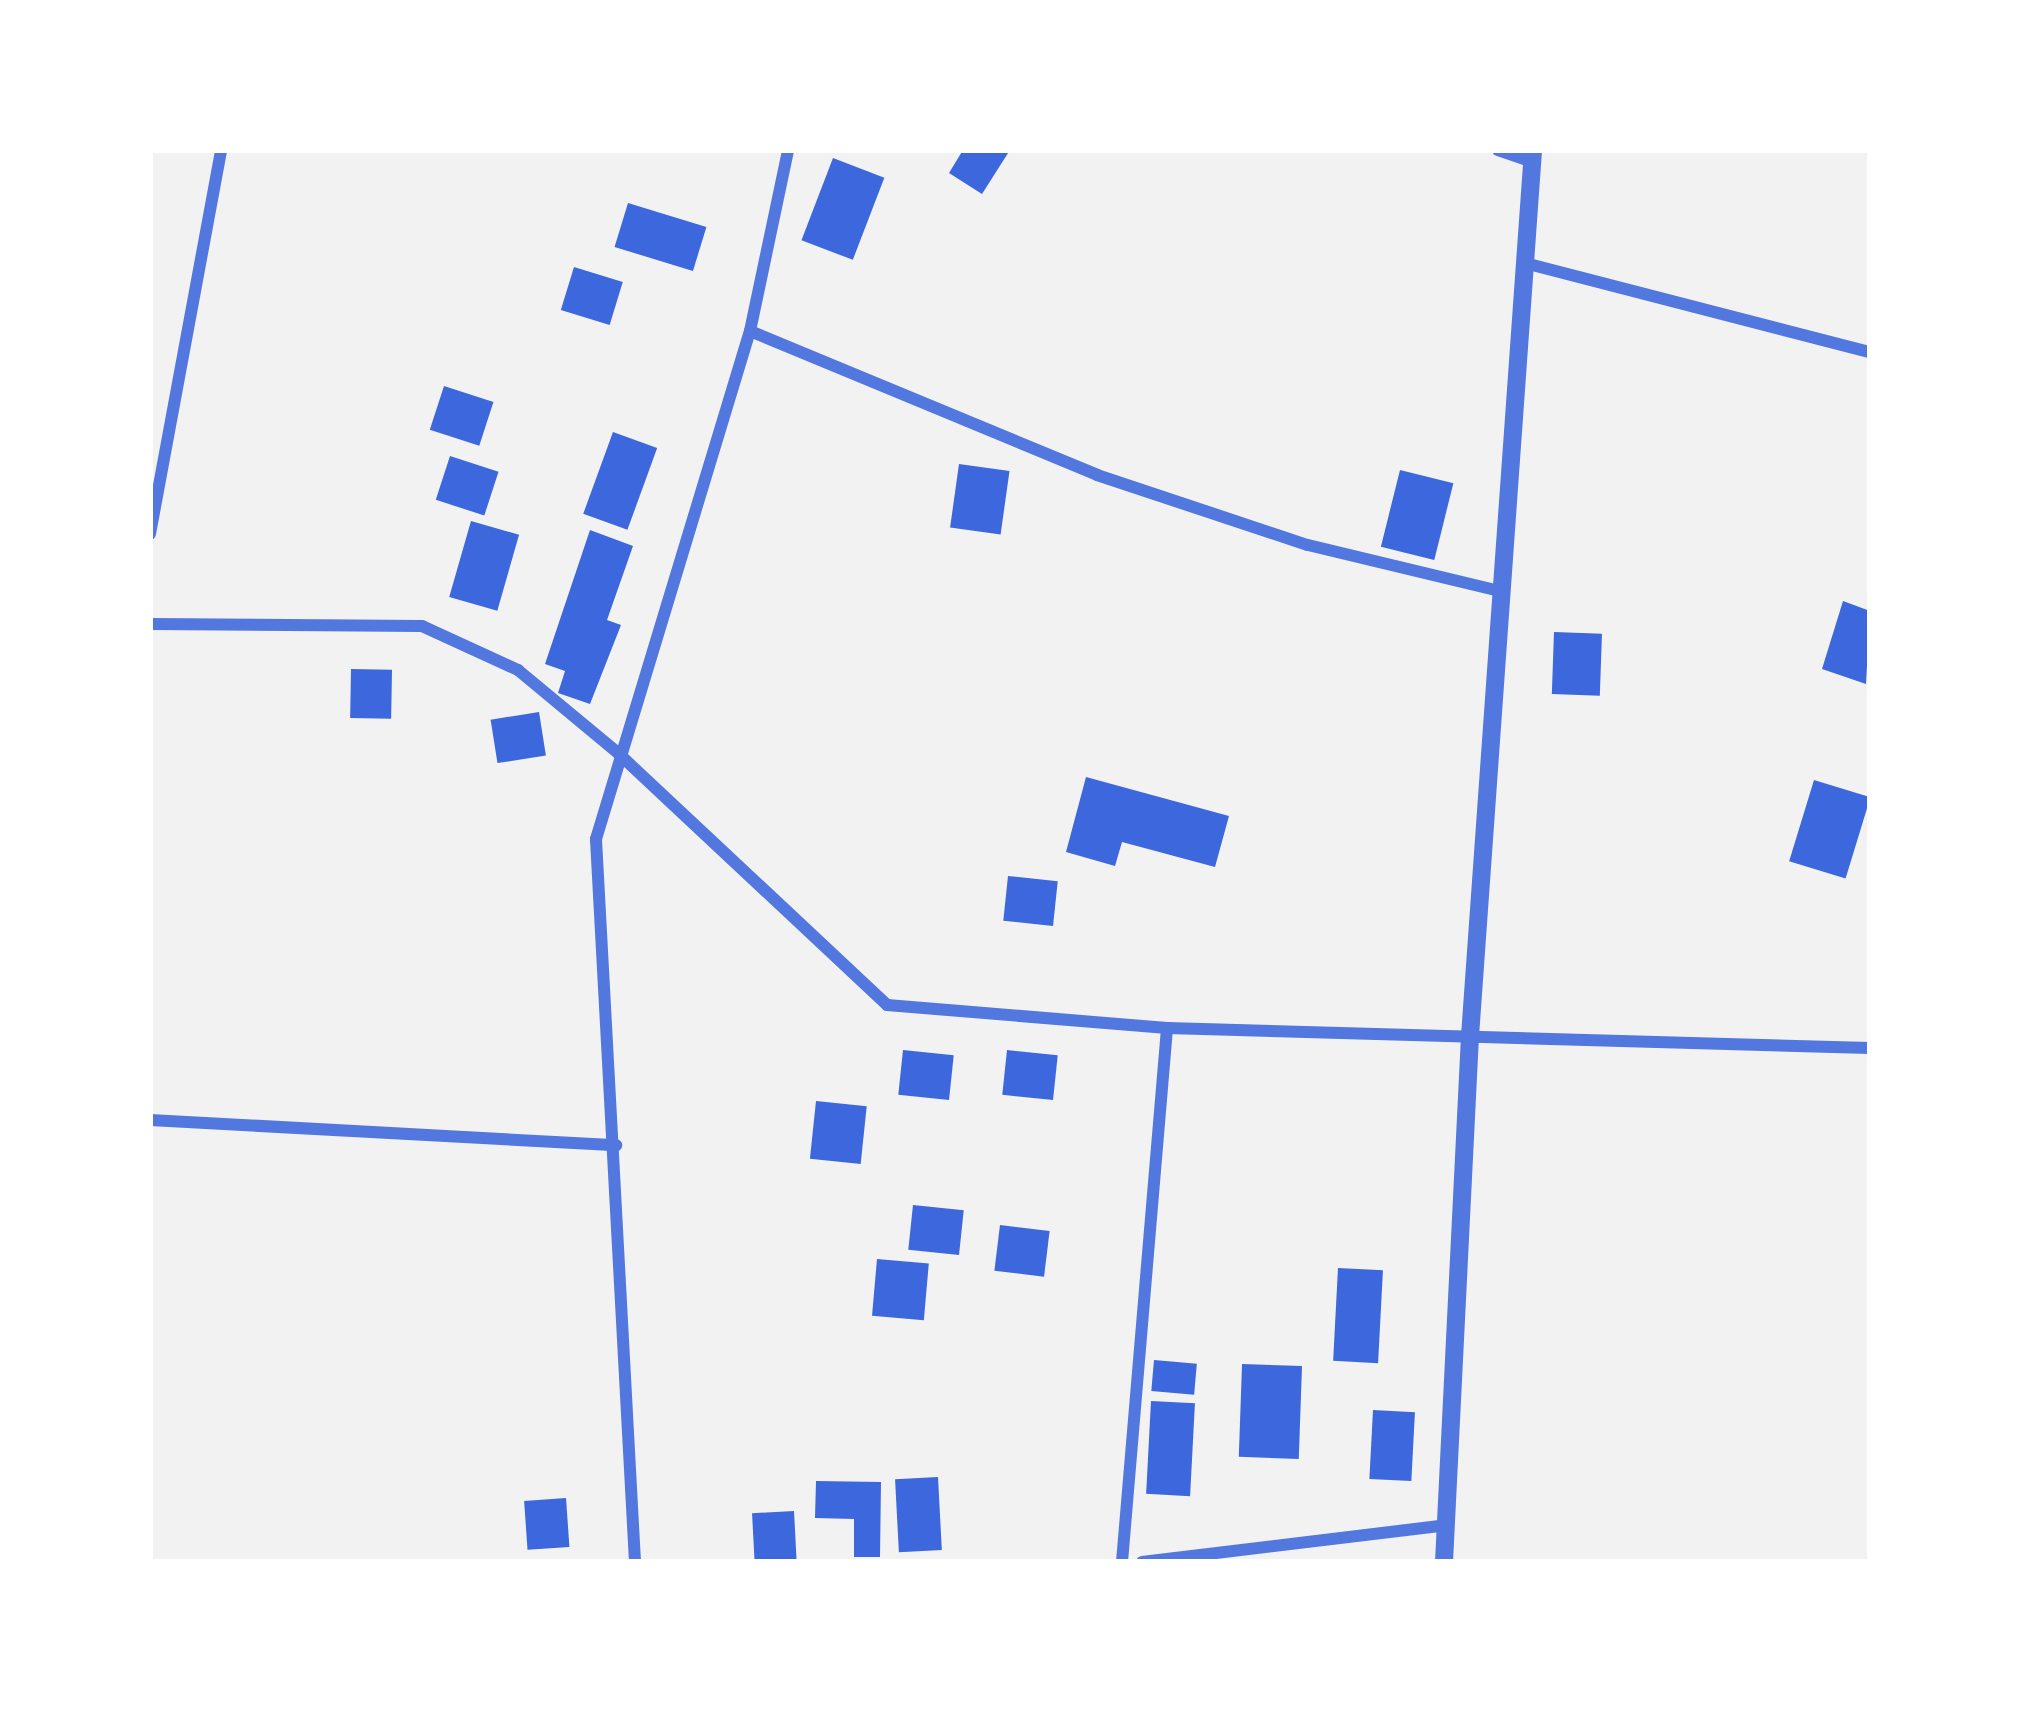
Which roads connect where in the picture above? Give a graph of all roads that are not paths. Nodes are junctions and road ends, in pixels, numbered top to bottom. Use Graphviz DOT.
graph roads {
  1 [pos="221,150"];
  2 [pos="788,150"];
  3 [pos="1498,150"];
  4 [pos="1533,156"];
  5 [pos="1525,263"];
  6 [pos="751,332"];
  7 [pos="1870,352"];
  8 [pos="150,534"];
  9 [pos="1500,591"];
  10 [pos="150,624"];
  11 [pos="619,754"];
  12 [pos="1167,1028"];
  13 [pos="1470,1036"];
  14 [pos="1870,1048"];
  15 [pos="150,1120"];
  16 [pos="616,1145"];
  17 [pos="1448,1525"];
  18 [pos="635,1562"];
  19 [pos="1122,1562"];
  20 [pos="1142,1562"];
  21 [pos="1444,1562"];
  1 -- 8 [label="street"];
  2 -- 6 [label="street"];
  3 -- 4 [label="street"];
  4 -- 5 [label="street"];
  5 -- 7 [label="street"];
  5 -- 9 [label="street"];
  6 -- 9 [label="street"];
  6 -- 11 [label="street"];
  9 -- 13 [label="street"];
  10 -- 11 [label="street"];
  11 -- 12 [label="street"];
  11 -- 16 [label="street"];
  12 -- 13 [label="street"];
  12 -- 19 [label="street"];
  13 -- 14 [label="street"];
  13 -- 17 [label="street"];
  15 -- 16 [label="street"];
  16 -- 18 [label="street"];
  17 -- 20 [label="street"];
  17 -- 21 [label="street"];
}
